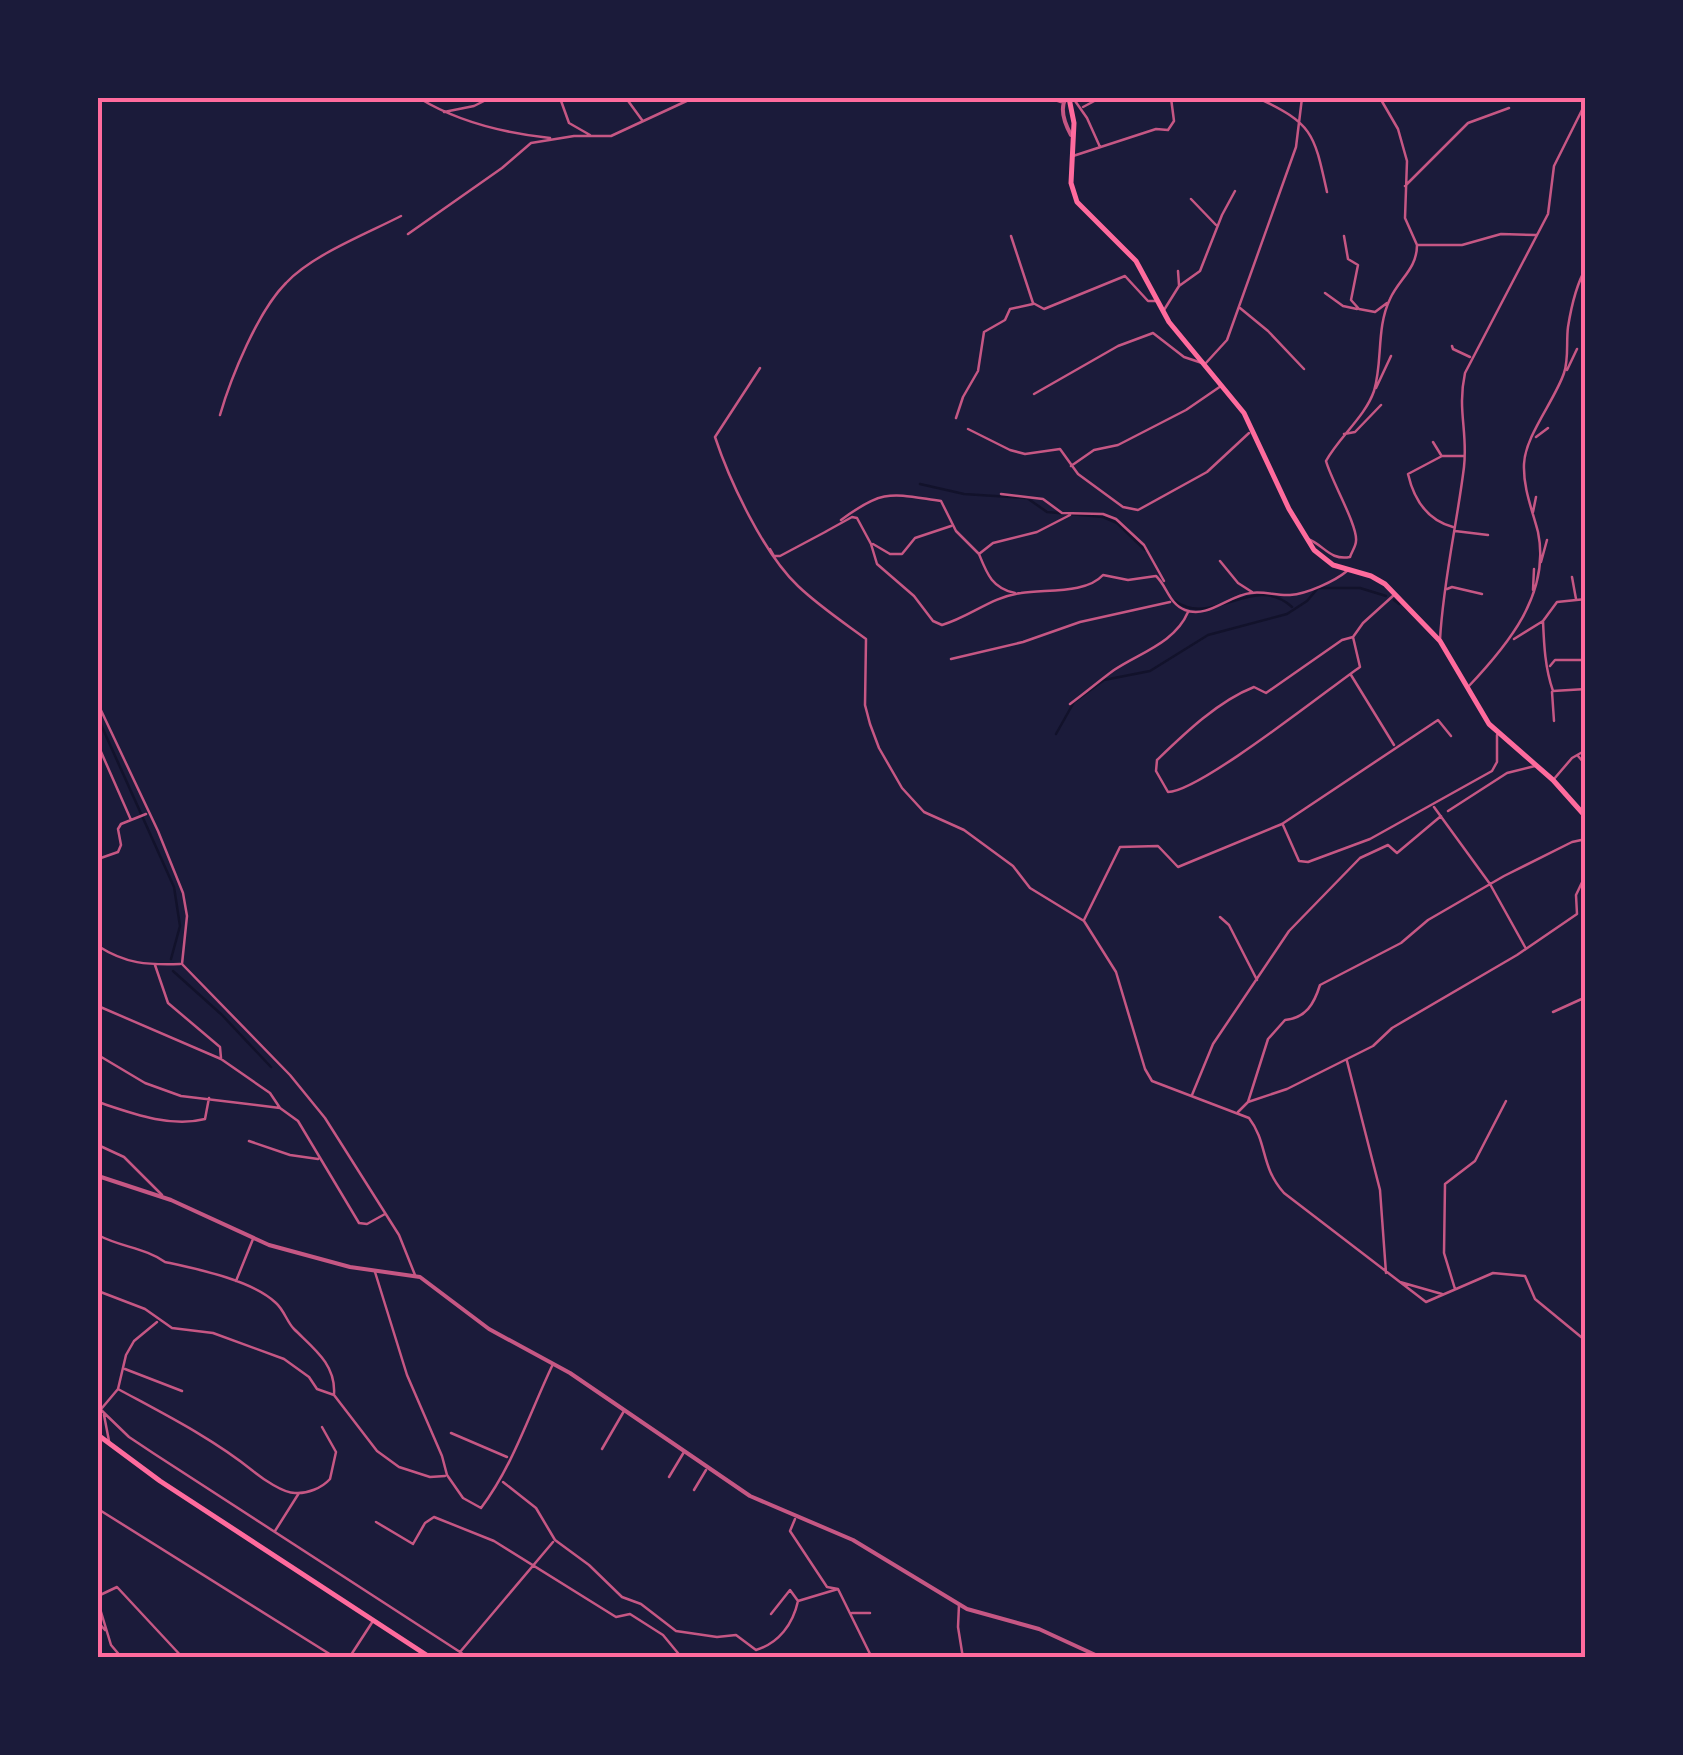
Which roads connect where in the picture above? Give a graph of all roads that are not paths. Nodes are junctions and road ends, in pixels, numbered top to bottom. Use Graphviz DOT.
graph roads {
  1 [pos="419,98"];
  2 [pos="490,98"];
  3 [pos="560,98"];
  4 [pos="626,98"];
  5 [pos="692,98"];
  6 [pos="1048,98"];
  7 [pos="1100,98"];
  8 [pos="1171,98"];
  9 [pos="1258,98"];
  10 [pos="1302,98"];
  11 [pos="1380,98"];
  12 [pos="1068,99"];
  13 [pos="1586,102"];
  14 [pos="1081,108"];
  15 [pos="1509,108"];
  16 [pos="442,112"];
  17 [pos="1300,120"];
  18 [pos="643,122"];
  19 [pos="591,136"];
  20 [pos="553,138"];
  21 [pos="1100,148"];
  22 [pos="1072,156"];
  23 [pos="1405,187"];
  24 [pos="1236,191"];
  25 [pos="1328,192"];
  26 [pos="1191,199"];
  27 [pos="401,216"];
  28 [pos="1218,226"];
  29 [pos="408,234"];
  30 [pos="1011,236"];
  31 [pos="1344,236"];
  32 [pos="1538,236"];
  33 [pos="1417,246"];
  34 [pos="1586,268"];
  35 [pos="1178,271"];
  36 [pos="1178,286"];
  37 [pos="1325,293"];
  38 [pos="1158,300"];
  39 [pos="1388,302"];
  40 [pos="1035,304"];
  41 [pos="1238,306"];
  42 [pos="1359,310"];
  43 [pos="1163,311"];
  44 [pos="1452,346"];
  45 [pos="1578,349"];
  46 [pos="1391,356"];
  47 [pos="1471,358"];
  48 [pos="1205,364"];
  49 [pos="760,368"];
  50 [pos="1304,368"];
  51 [pos="1564,376"];
  52 [pos="1222,385"];
  53 [pos="1034,394"];
  54 [pos="1373,394"];
  55 [pos="1381,404"];
  56 [pos="220,415"];
  57 [pos="956,418"];
  58 [pos="1254,428"];
  59 [pos="1548,428"];
  60 [pos="968,429"];
  61 [pos="1342,434"];
  62 [pos="1434,442"];
  63 [pos="1531,442"];
  64 [pos="1442,456"];
  65 [pos="1464,456"];
  66 [pos="1070,466"];
  67 [pos="1001,494"];
  68 [pos="1536,497"];
  69 [pos="1073,514"];
  70 [pos="1532,514"];
  71 [pos="953,526"];
  72 [pos="1454,530"];
  73 [pos="825,532"];
  74 [pos="1488,535"];
  75 [pos="1307,540"];
  76 [pos="1547,540"];
  77 [pos="872,544"];
  78 [pos="767,547"];
  79 [pos="979,554"];
  80 [pos="1220,561"];
  81 [pos="1536,569"];
  82 [pos="1348,570"];
  83 [pos="1572,577"];
  84 [pos="1163,583"];
  85 [pos="1445,590"];
  86 [pos="1253,592"];
  87 [pos="1016,594"];
  88 [pos="1395,594"];
  89 [pos="1482,594"];
  90 [pos="1586,599"];
  91 [pos="1576,600"];
  92 [pos="1172,601"];
  93 [pos="1188,611"];
  94 [pos="1543,621"];
  95 [pos="1354,637"];
  96 [pos="1440,641"];
  97 [pos="1510,641"];
  98 [pos="951,658"];
  99 [pos="1586,660"];
  100 [pos="1548,669"];
  101 [pos="1351,673"];
  102 [pos="1467,688"];
  103 [pos="1586,689"];
  104 [pos="1553,691"];
  105 [pos="98,704"];
  106 [pos="1070,704"];
  107 [pos="1554,721"];
  108 [pos="1498,734"];
  109 [pos="1451,736"];
  110 [pos="98,745"];
  111 [pos="1396,746"];
  112 [pos="1586,750"];
  113 [pos="1577,755"];
  114 [pos="1586,765"];
  115 [pos="1537,766"];
  116 [pos="1553,780"];
  117 [pos="1433,806"];
  118 [pos="1448,811"];
  119 [pos="145,814"];
  120 [pos="1441,816"];
  121 [pos="1586,817"];
  122 [pos="131,820"];
  123 [pos="1282,824"];
  124 [pos="1586,839"];
  125 [pos="98,858"];
  126 [pos="1586,874"];
  127 [pos="1490,884"];
  128 [pos="1220,917"];
  129 [pos="1084,920"];
  130 [pos="98,946"];
  131 [pos="1526,949"];
  132 [pos="182,964"];
  133 [pos="154,965"];
  134 [pos="1258,982"];
  135 [pos="1586,997"];
  136 [pos="98,1006"];
  137 [pos="1553,1012"];
  138 [pos="98,1055"];
  139 [pos="220,1059"];
  140 [pos="1347,1060"];
  141 [pos="1191,1097"];
  142 [pos="209,1098"];
  143 [pos="1506,1101"];
  144 [pos="98,1102"];
  145 [pos="1248,1102"];
  146 [pos="280,1108"];
  147 [pos="1236,1114"];
  148 [pos="249,1141"];
  149 [pos="98,1145"];
  150 [pos="320,1159"];
  151 [pos="98,1176"];
  152 [pos="164,1198"];
  153 [pos="385,1214"];
  154 [pos="98,1235"];
  155 [pos="253,1239"];
  156 [pos="375,1270"];
  157 [pos="1386,1273"];
  158 [pos="415,1274"];
  159 [pos="236,1282"];
  160 [pos="1400,1282"];
  161 [pos="1455,1290"];
  162 [pos="98,1291"];
  163 [pos="1442,1294"];
  164 [pos="159,1319"];
  165 [pos="1586,1341"];
  166 [pos="554,1363"];
  167 [pos="123,1368"];
  168 [pos="118,1389"];
  169 [pos="182,1391"];
  170 [pos="334,1395"];
  171 [pos="99,1408"];
  172 [pos="625,1409"];
  173 [pos="322,1427"];
  174 [pos="451,1433"];
  175 [pos="98,1436"];
  176 [pos="109,1444"];
  177 [pos="602,1449"];
  178 [pos="684,1451"];
  179 [pos="508,1458"];
  180 [pos="708,1468"];
  181 [pos="447,1475"];
  182 [pos="668,1477"];
  183 [pos="502,1481"];
  184 [pos="694,1490"];
  185 [pos="300,1492"];
  186 [pos="98,1509"];
  187 [pos="796,1516"];
  188 [pos="376,1522"];
  189 [pos="275,1532"];
  190 [pos="554,1540"];
  191 [pos="533,1563"];
  192 [pos="838,1589"];
  193 [pos="98,1596"];
  194 [pos="798,1601"];
  195 [pos="98,1602"];
  196 [pos="958,1604"];
  197 [pos="852,1613"];
  198 [pos="771,1614"];
  199 [pos="870,1614"];
  200 [pos="374,1620"];
  201 [pos="98,1622"];
  202 [pos="106,1631"];
  203 [pos="460,1652"];
  204 [pos="122,1658"];
  205 [pos="183,1658"];
  206 [pos="336,1658"];
  207 [pos="348,1658"];
  208 [pos="432,1658"];
  209 [pos="468,1658"];
  210 [pos="682,1658"];
  211 [pos="872,1658"];
  212 [pos="963,1658"];
  213 [pos="1102,1658"];
  1 -- 16 [label="street"];
  2 -- 16 [label="street"];
  3 -- 19 [label="street"];
  4 -- 18 [label="street"];
  5 -- 18 [label="street"];
  6 -- 12 [label="street"];
  7 -- 14 [label="street"];
  8 -- 21 [label="street"];
  9 -- 17 [label="street"];
  10 -- 17 [label="street"];
  11 -- 23 [label="street"];
  12 -- 14 [label="street"];
  12 -- 22 [label="main road"];
  13 -- 32 [label="street"];
  14 -- 21 [label="street"];
  15 -- 23 [label="street"];
  16 -- 20 [label="street"];
  17 -- 25 [label="street"];
  17 -- 41 [label="street"];
  18 -- 19 [label="street"];
  19 -- 20 [label="street"];
  20 -- 29 [label="street"];
  21 -- 22 [label="street"];
  22 -- 38 [label="main road"];
  23 -- 33 [label="street"];
  24 -- 28 [label="street"];
  26 -- 28 [label="street"];
  27 -- 56 [label="street"];
  28 -- 36 [label="street"];
  30 -- 40 [label="street"];
  31 -- 42 [label="street"];
  32 -- 33 [label="street"];
  32 -- 47 [label="street"];
  33 -- 39 [label="street"];
  34 -- 51 [label="street"];
  35 -- 36 [label="street"];
  36 -- 43 [label="street"];
  37 -- 42 [label="street"];
  38 -- 40 [label="street"];
  38 -- 43 [label="main road"];
  39 -- 42 [label="street"];
  39 -- 54 [label="street"];
  40 -- 57 [label="street"];
  41 -- 48 [label="street"];
  41 -- 50 [label="street"];
  43 -- 48 [label="main road"];
  44 -- 47 [label="street"];
  45 -- 51 [label="street"];
  46 -- 54 [label="street"];
  47 -- 65 [label="street"];
  48 -- 52 [label="main road"];
  48 -- 53 [label="street"];
  49 -- 78 [label="street"];
  51 -- 63 [label="street"];
  52 -- 58 [label="main road"];
  52 -- 66 [label="street"];
  54 -- 61 [label="street"];
  55 -- 61 [label="street"];
  58 -- 66 [label="street"];
  58 -- 75 [label="main road"];
  59 -- 63 [label="street"];
  60 -- 66 [label="street"];
  61 -- 75 [label="street"];
  62 -- 64 [label="street"];
  63 -- 70 [label="street"];
  64 -- 65 [label="street"];
  64 -- 72 [label="street"];
  65 -- 72 [label="street"];
  67 -- 69 [label="street"];
  68 -- 70 [label="street"];
  69 -- 79 [label="street"];
  69 -- 84 [label="street"];
  70 -- 81 [label="street"];
  71 -- 73 [label="street"];
  71 -- 77 [label="street"];
  71 -- 79 [label="street"];
  72 -- 74 [label="street"];
  72 -- 85 [label="street"];
  73 -- 77 [label="street"];
  73 -- 78 [label="street"];
  75 -- 82 [label="main road"];
  76 -- 81 [label="street"];
  77 -- 87 [label="street"];
  78 -- 129 [label="street"];
  79 -- 87 [label="street"];
  80 -- 86 [label="street"];
  81 -- 97 [label="street"];
  82 -- 86 [label="street"];
  82 -- 88 [label="main road"];
  83 -- 91 [label="street"];
  84 -- 87 [label="street"];
  84 -- 92 [label="street"];
  85 -- 89 [label="street"];
  85 -- 96 [label="street"];
  86 -- 93 [label="street"];
  88 -- 95 [label="street"];
  88 -- 96 [label="main road"];
  90 -- 91 [label="street"];
  91 -- 94 [label="street"];
  92 -- 93 [label="street"];
  92 -- 98 [label="street"];
  93 -- 106 [label="street"];
  94 -- 97 [label="street"];
  94 -- 100 [label="street"];
  95 -- 101 [label="street"];
  95 -- 101 [label="street"];
  96 -- 102 [label="main road"];
  97 -- 102 [label="street"];
  99 -- 100 [label="street"];
  100 -- 104 [label="street"];
  101 -- 111 [label="street"];
  102 -- 108 [label="main road"];
  103 -- 104 [label="street"];
  104 -- 107 [label="street"];
  105 -- 119 [label="street"];
  108 -- 115 [label="main road"];
  108 -- 117 [label="street"];
  109 -- 111 [label="street"];
  110 -- 122 [label="street"];
  111 -- 123 [label="street"];
  112 -- 113 [label="street"];
  113 -- 114 [label="street"];
  113 -- 116 [label="street"];
  115 -- 116 [label="main road"];
  115 -- 118 [label="street"];
  116 -- 121 [label="main road"];
  117 -- 120 [label="street"];
  117 -- 123 [label="street"];
  119 -- 122 [label="street"];
  119 -- 132 [label="street"];
  120 -- 127 [label="street"];
  120 -- 134 [label="street"];
  122 -- 125 [label="street"];
  123 -- 129 [label="street"];
  124 -- 127 [label="street"];
  126 -- 131 [label="street"];
  127 -- 131 [label="street"];
  127 -- 145 [label="street"];
  128 -- 134 [label="street"];
  129 -- 141 [label="street"];
  130 -- 133 [label="street"];
  131 -- 140 [label="street"];
  132 -- 133 [label="street"];
  132 -- 153 [label="street"];
  133 -- 139 [label="street"];
  134 -- 141 [label="street"];
  135 -- 137 [label="street"];
  136 -- 139 [label="street"];
  138 -- 142 [label="street"];
  139 -- 146 [label="street"];
  140 -- 145 [label="street"];
  140 -- 157 [label="street"];
  141 -- 147 [label="street"];
  142 -- 144 [label="street"];
  142 -- 146 [label="street"];
  143 -- 161 [label="street"];
  145 -- 147 [label="street"];
  146 -- 150 [label="street"];
  147 -- 157 [label="street"];
  148 -- 150 [label="street"];
  149 -- 152 [label="street"];
  150 -- 153 [label="street"];
  151 -- 152 [label="street"];
  152 -- 155 [label="street"];
  153 -- 158 [label="street"];
  154 -- 159 [label="street"];
  155 -- 156 [label="street"];
  155 -- 159 [label="street"];
  156 -- 158 [label="street"];
  156 -- 181 [label="street"];
  157 -- 160 [label="street"];
  158 -- 166 [label="street"];
  159 -- 170 [label="street"];
  160 -- 163 [label="street"];
  160 -- 163 [label="street"];
  161 -- 163 [label="street"];
  161 -- 165 [label="street"];
  162 -- 164 [label="street"];
  164 -- 167 [label="street"];
  164 -- 170 [label="street"];
  166 -- 172 [label="street"];
  166 -- 179 [label="street"];
  167 -- 168 [label="street"];
  167 -- 169 [label="street"];
  168 -- 171 [label="street"];
  168 -- 185 [label="street"];
  170 -- 181 [label="street"];
  171 -- 176 [label="street"];
  171 -- 189 [label="street"];
  172 -- 177 [label="street"];
  172 -- 178 [label="street"];
  173 -- 185 [label="street"];
  174 -- 179 [label="street"];
  175 -- 176 [label="main road"];
  176 -- 200 [label="main road"];
  178 -- 180 [label="street"];
  178 -- 182 [label="street"];
  179 -- 183 [label="street"];
  180 -- 184 [label="street"];
  180 -- 187 [label="street"];
  181 -- 183 [label="street"];
  183 -- 190 [label="street"];
  185 -- 189 [label="street"];
  186 -- 206 [label="street"];
  187 -- 192 [label="street"];
  187 -- 196 [label="street"];
  188 -- 191 [label="street"];
  189 -- 203 [label="street"];
  190 -- 191 [label="street"];
  190 -- 194 [label="street"];
  191 -- 203 [label="street"];
  191 -- 210 [label="street"];
  192 -- 194 [label="street"];
  192 -- 197 [label="street"];
  193 -- 205 [label="street"];
  194 -- 198 [label="street"];
  195 -- 202 [label="street"];
  196 -- 212 [label="street"];
  196 -- 213 [label="street"];
  197 -- 199 [label="street"];
  197 -- 211 [label="street"];
  200 -- 207 [label="street"];
  200 -- 208 [label="main road"];
  201 -- 202 [label="street"];
  202 -- 204 [label="street"];
  203 -- 209 [label="street"];
}
